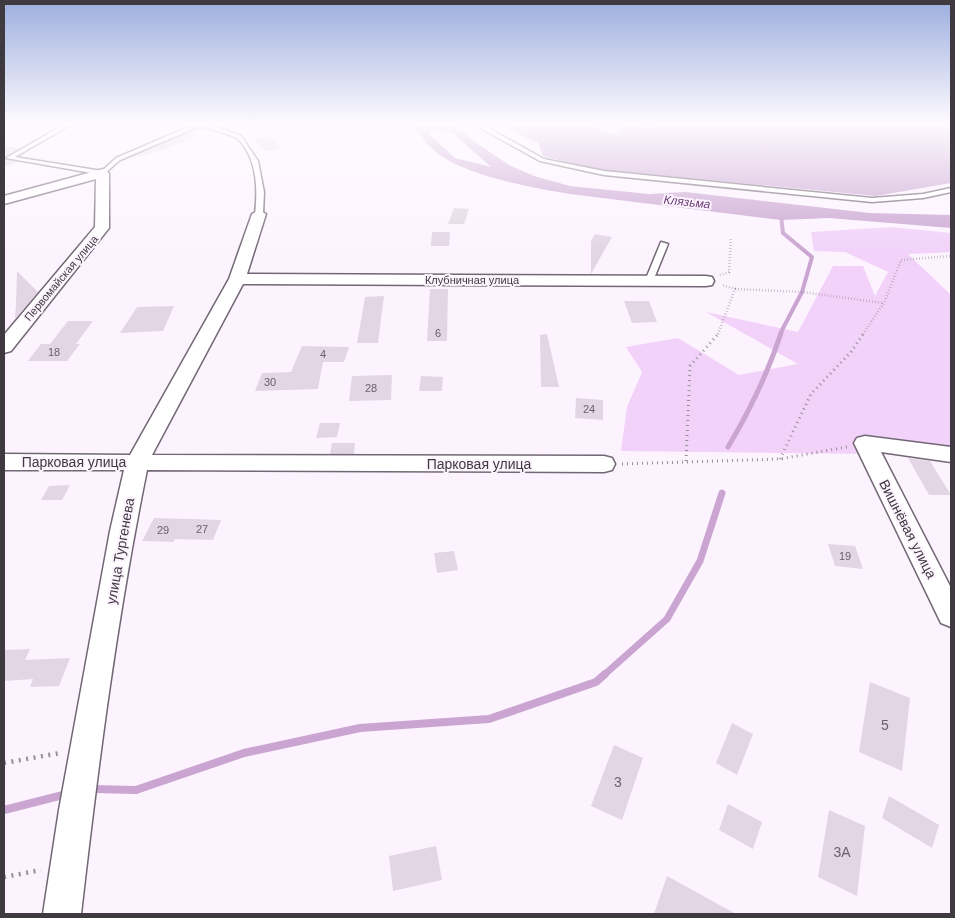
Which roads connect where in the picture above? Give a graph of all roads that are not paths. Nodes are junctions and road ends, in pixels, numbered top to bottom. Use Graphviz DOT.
graph roads {
  1 [pos="50,166"];
  2 [pos="111,166"];
  3 [pos="256,166"];
  4 [pos="572,166"];
  5 [pos="104,173"];
  6 [pos="951,190"];
  7 [pos="4,200"];
  8 [pos="259,214"];
  9 [pos="664,244"];
  10 [pos="237,279"];
  11 [pos="649,281"];
  12 [pos="706,281"];
  13 [pos="4,347"];
  14 [pos="951,454"];
  15 [pos="4,462"];
  16 [pos="136,462"];
  17 [pos="604,464"];
  18 [pos="951,615"];
  19 [pos="62,914"];
  1 -- 5 [label="lane"];
  2 -- 5 [label="lane"];
  3 -- 8 [label="lane"];
  4 -- 6 [label="lane"];
  5 -- 7 [label="street"];
  5 -- 13 [label="street, Первомайская улица"];
  8 -- 10 [label="street, улица Тургенева"];
  9 -- 11 [label="lane"];
  10 -- 11 [label="street, Клубничная улица"];
  10 -- 16 [label="street, улица Тургенева"];
  11 -- 12 [label="street, Клубничная улица"];
  14 -- 18 [label="street, Вишнёвая улица"];
  15 -- 16 [label="street, Парковая улица"];
  16 -- 17 [label="street, Парковая улица"];
  16 -- 19 [label="street, улица Тургенева"];
}
